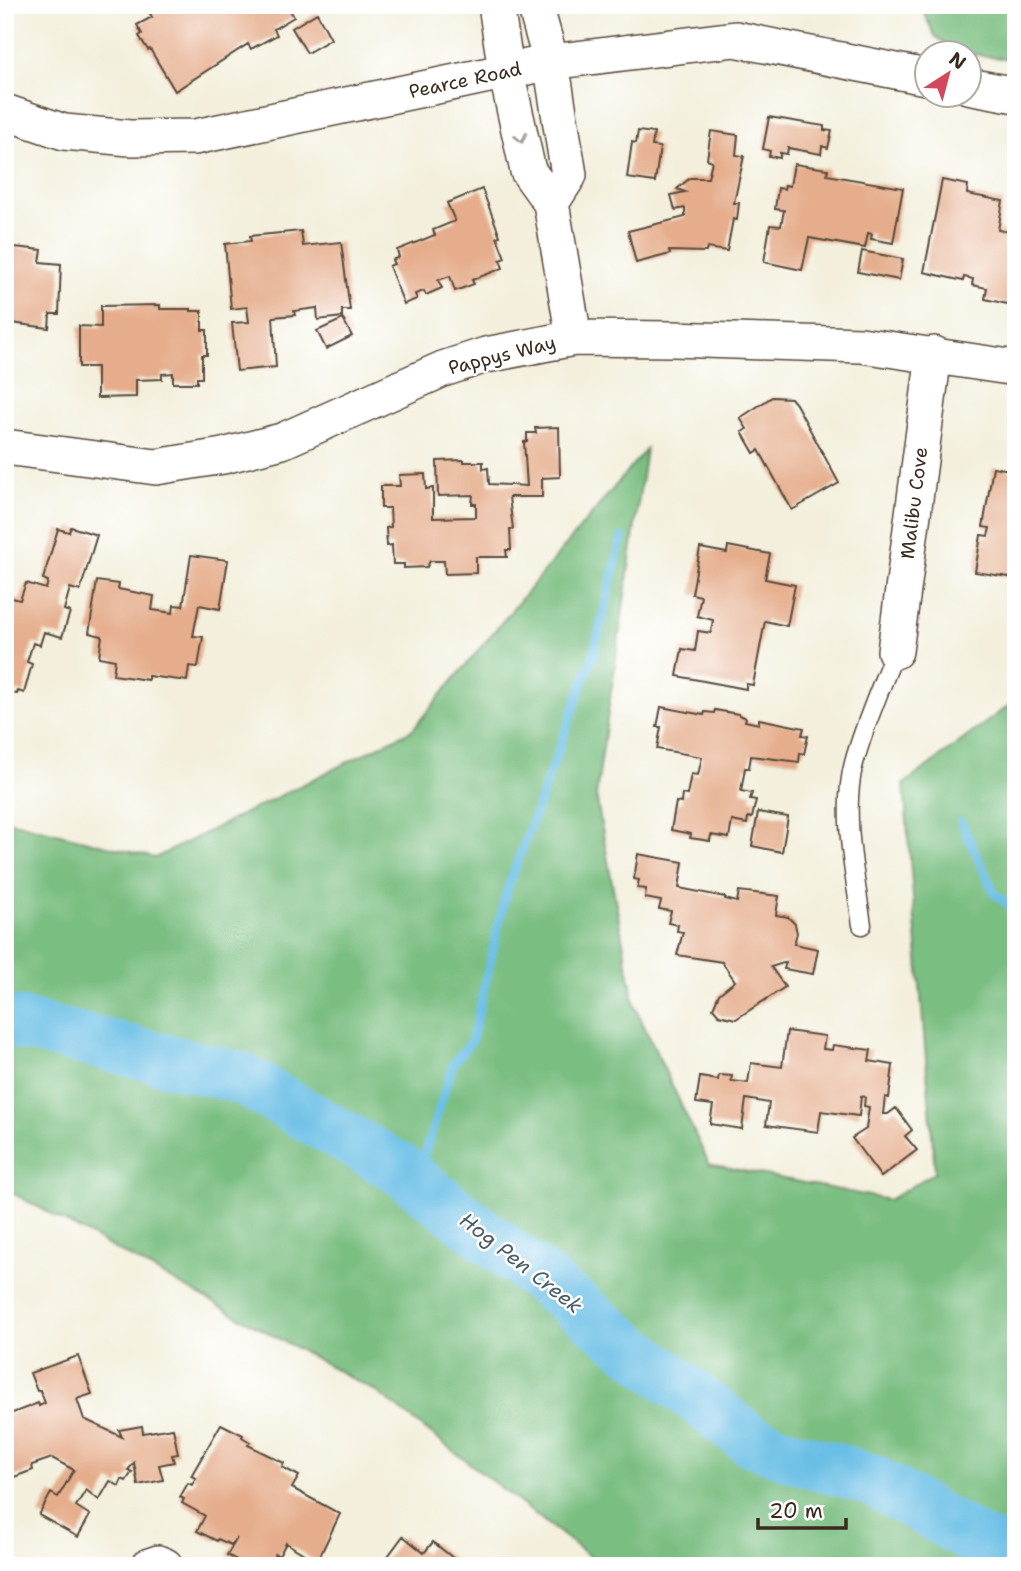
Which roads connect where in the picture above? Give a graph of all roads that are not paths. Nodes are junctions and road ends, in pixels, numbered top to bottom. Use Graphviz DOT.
graph roads {
  1 [pos="496,5"];
  2 [pos="535,5"];
  3 [pos="551,62"];
  4 [pos="506,71"];
  5 [pos="912,74"];
  6 [pos="982,89"];
  7 [pos="1016,95"];
  8 [pos="5,112"];
  9 [pos="551,203"];
  10 [pos="574,338"];
  11 [pos="934,354"];
  12 [pos="1016,368"];
  13 [pos="5,447"];
  14 [pos="895,651"];
  15 [pos="863,925"];
  16 [pos="149,1566"];
  17 [pos="165,1566"];
  1 -- 4 [label="street"];
  2 -- 3 [label="street"];
  3 -- 4 [label="street, Pearce Road"];
  3 -- 5 [label="street, Pearce Road"];
  3 -- 9 [label="street"];
  4 -- 8 [label="street, Pearce Road"];
  4 -- 9 [label="street, one-way"];
  6 -- 7 [label="street"];
  9 -- 10 [label="street"];
  10 -- 11 [label="street, Pappys Way"];
  10 -- 13 [label="street, Pappys Way"];
  11 -- 12 [label="street, Pappys Way"];
  11 -- 14 [label="street, Malibu Cove"];
  14 -- 15 [label="lane"];
  16 -- 17 [label="street"];
}
